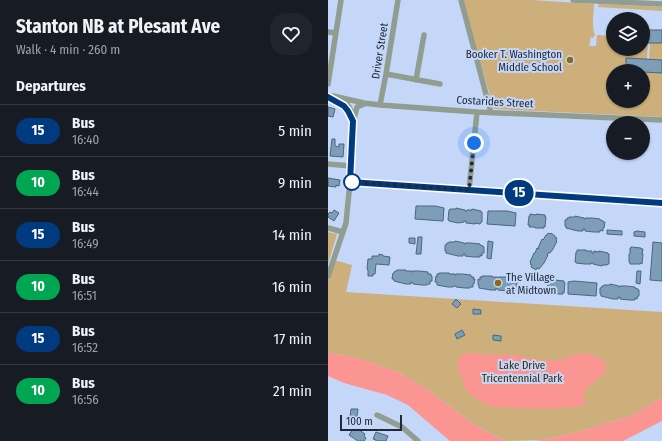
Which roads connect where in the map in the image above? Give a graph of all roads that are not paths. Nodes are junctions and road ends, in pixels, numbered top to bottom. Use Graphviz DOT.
graph roads {
  1 [pos="341,0"];
  2 [pos="398,0"];
  3 [pos="461,0"];
  4 [pos="573,0"];
  5 [pos="596,0"];
  6 [pos="662,4"];
  7 [pos="328,32"];
  8 [pos="336,33"];
  9 [pos="424,35"];
  10 [pos="386,74"];
  11 [pos="416,80"];
  12 [pos="328,84"];
  13 [pos="440,84"];
  14 [pos="328,96"];
  15 [pos="336,96"];
  16 [pos="364,103"];
  17 [pos="380,105"];
  18 [pos="477,112"];
  19 [pos="492,113"];
  20 [pos="662,120"];
  21 [pos="353,121"];
  22 [pos="328,164"];
  23 [pos="351,166"];
  24 [pos="350,182"];
  25 [pos="469,190"];
  26 [pos="662,203"];
  27 [pos="328,228"];
  28 [pos="343,232"];
  29 [pos="328,276"];
  30 [pos="377,415"];
  31 [pos="418,441"];
  1 -- 8 [label="street"];
  2 -- 10 [label="street, Driver Street"];
  3 -- 19 [label="street"];
  4 -- 5 [label="street"];
  5 -- 6 [label="street"];
  7 -- 8 [label="street"];
  8 -- 12 [label="street"];
  9 -- 11 [label="street"];
  10 -- 11 [label="street"];
  10 -- 17 [label="street, Driver Street"];
  11 -- 13 [label="street"];
  14 -- 15 [label="street, Costarides Street"];
  14 -- 21 [label="street"];
  15 -- 16 [label="street, Costarides Street"];
  15 -- 21 [label="street"];
  16 -- 17 [label="street, Costarides Street"];
  16 -- 21 [label="street"];
  17 -- 18 [label="street, Costarides Street"];
  18 -- 19 [label="street, Costarides Street"];
  18 -- 25 [label="street"];
  19 -- 20 [label="street, Costarides Street"];
  21 -- 23 [label="street"];
  22 -- 23 [label="street"];
  23 -- 24 [label="street"];
  24 -- 25 [label="street"];
  24 -- 28 [label="street"];
  25 -- 26 [label="street"];
  27 -- 28 [label="street"];
  28 -- 29 [label="street"];
  30 -- 31 [label="street"];
}
